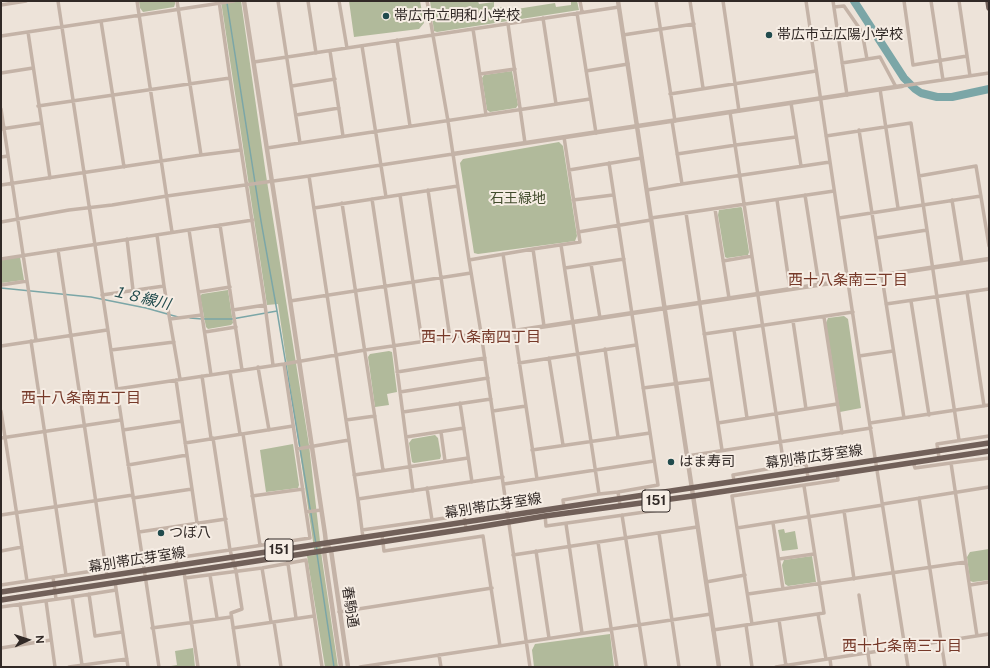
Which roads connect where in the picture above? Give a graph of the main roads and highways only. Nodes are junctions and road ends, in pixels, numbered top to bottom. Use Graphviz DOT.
graph roads {
  1 [pos="988,1"];
  2 [pos="989,8"];
  3 [pos="989,442"];
  4 [pos="989,451"];
  5 [pos="620,502"];
  6 [pos="544,513"];
  7 [pos="509,519"];
  8 [pos="1,592"];
  9 [pos="1,600"];
  1 -- 2 [label="main road"];
  3 -- 5 [label="main road, 幕別帯広芽室線 / 151"];
  4 -- 5 [label="main road, 幕別帯広芽室線 / 151"];
  5 -- 6 [label="main road, 幕別帯広芽室線 / 151"];
  5 -- 6 [label="main road, 幕別帯広芽室線 / 151"];
  6 -- 7 [label="main road, 幕別帯広芽室線 / 151"];
  7 -- 8 [label="main road, 幕別帯広芽室線 / 151"];
  7 -- 9 [label="main road, 幕別帯広芽室線 / 151"];
}
